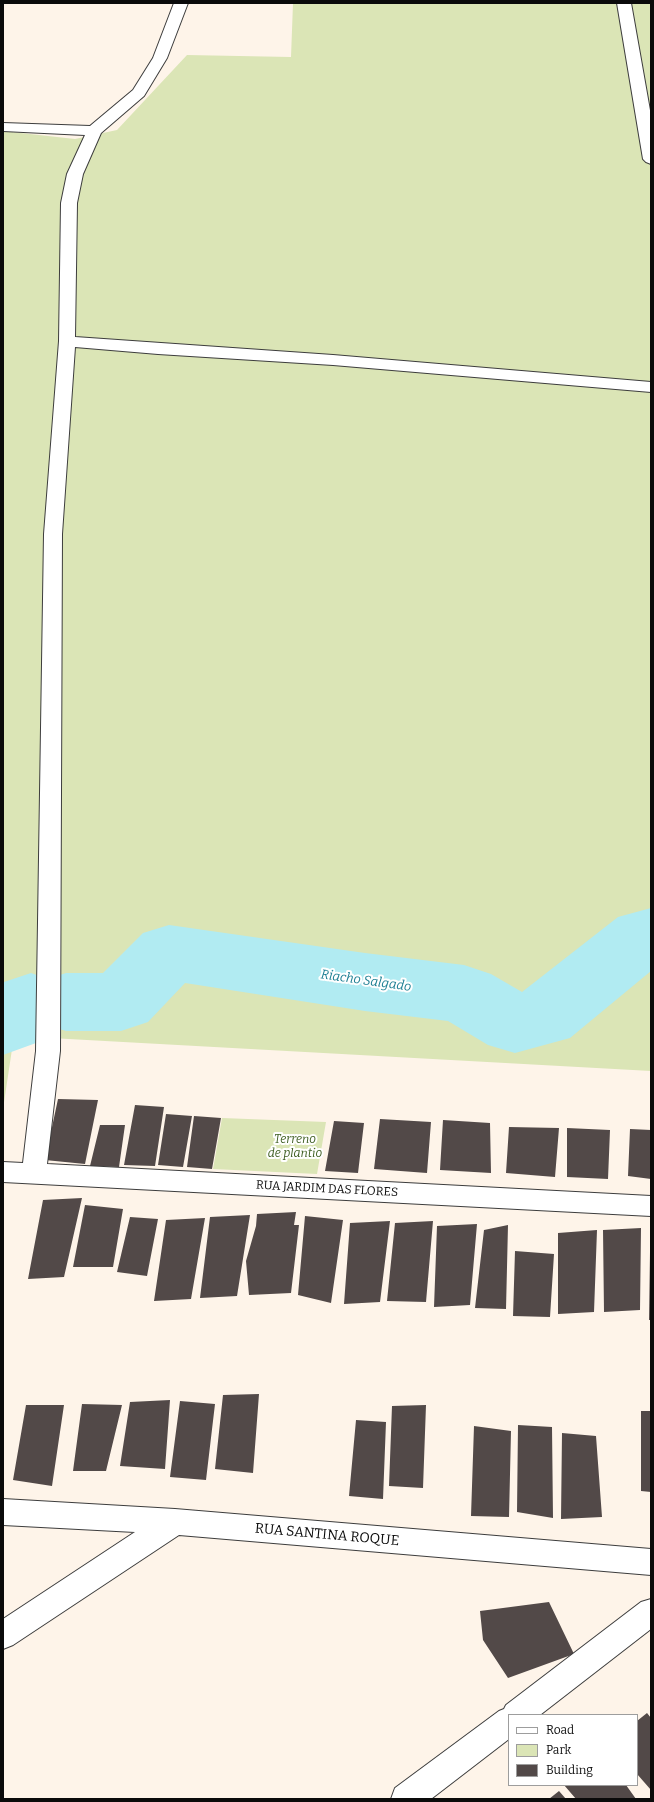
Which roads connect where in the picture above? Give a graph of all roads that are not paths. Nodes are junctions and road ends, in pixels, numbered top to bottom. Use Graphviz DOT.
graph roads {
  1 [pos="181,3"];
  2 [pos="624,3"];
  3 [pos="3,127"];
  4 [pos="94,132"];
  5 [pos="651,159"];
  6 [pos="67,341"];
  7 [pos="651,387"];
  8 [pos="3,1172"];
  9 [pos="34,1173"];
  10 [pos="651,1206"];
  11 [pos="3,1512"];
  12 [pos="175,1522"];
  13 [pos="651,1562"];
  14 [pos="651,1612"];
  15 [pos="3,1635"];
  16 [pos="517,1714"];
  17 [pos="508,1722"];
  18 [pos="406,1799"];
  1 -- 4 [label="street"];
  2 -- 5 [label="street"];
  3 -- 4 [label="street"];
  4 -- 6 [label="street"];
  6 -- 7 [label="street"];
  6 -- 9 [label="street"];
  8 -- 9 [label="street, RUA JARDIM DAS FLORES"];
  9 -- 10 [label="street, RUA JARDIM DAS FLORES"];
  11 -- 12 [label="street, RUA SANTINA ROQUE"];
  12 -- 13 [label="street, RUA SANTINA ROQUE"];
  12 -- 15 [label="street"];
  14 -- 16 [label="street"];
  17 -- 18 [label="street"];
}
